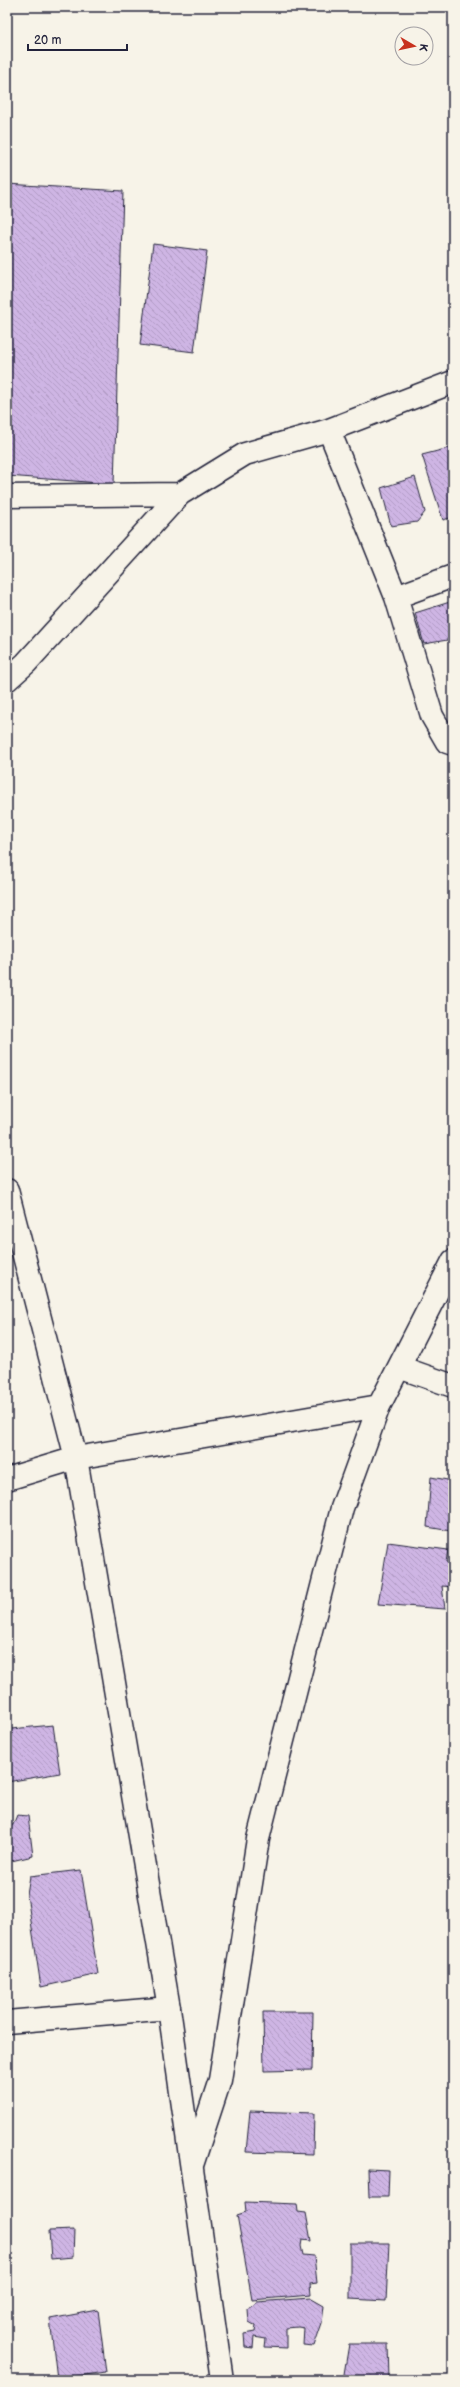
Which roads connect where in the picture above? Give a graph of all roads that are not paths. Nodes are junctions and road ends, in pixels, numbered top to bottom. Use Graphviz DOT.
graph roads {
  1 [pos="453,382"];
  2 [pos="329,430"];
  3 [pos="180,494"];
  4 [pos="7,496"];
  5 [pos="453,576"];
  6 [pos="396,597"];
  7 [pos="7,680"];
  8 [pos="453,744"];
  9 [pos="7,1190"];
  10 [pos="453,1260"];
  11 [pos="399,1366"];
  12 [pos="453,1386"];
  13 [pos="379,1406"];
  14 [pos="76,1458"];
  15 [pos="7,1479"];
  16 [pos="170,2008"];
  17 [pos="7,2022"];
  18 [pos="192,2162"];
  19 [pos="222,2380"];
  1 -- 2 [label="street"];
  2 -- 3 [label="street"];
  2 -- 6 [label="street"];
  3 -- 4 [label="street"];
  3 -- 7 [label="street"];
  5 -- 6 [label="street"];
  6 -- 8 [label="street"];
  9 -- 14 [label="street"];
  10 -- 11 [label="street"];
  11 -- 12 [label="street"];
  11 -- 13 [label="street"];
  13 -- 14 [label="street"];
  13 -- 18 [label="street"];
  14 -- 15 [label="street"];
  14 -- 16 [label="street"];
  16 -- 17 [label="street"];
  16 -- 18 [label="street"];
  18 -- 19 [label="street"];
}
